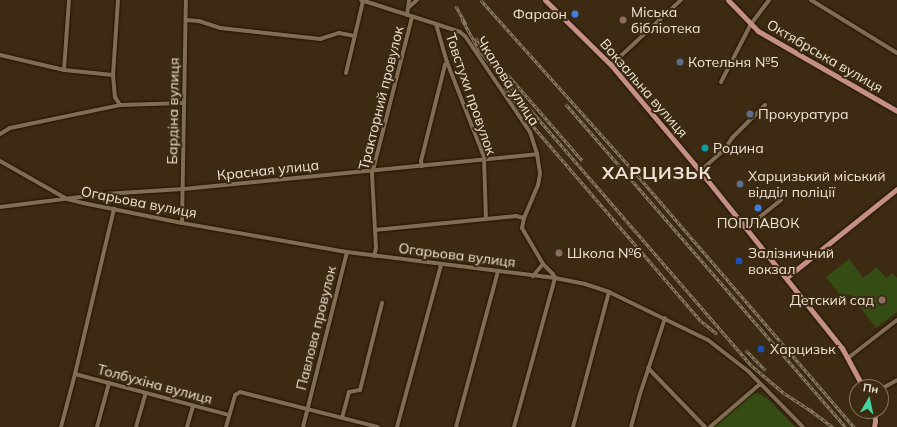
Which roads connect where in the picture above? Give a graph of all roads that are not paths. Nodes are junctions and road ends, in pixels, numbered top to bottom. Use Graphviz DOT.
graph roads {
  1 [pos="69,0"];
  2 [pos="118,0"];
  3 [pos="186,0"];
  4 [pos="362,0"];
  5 [pos="409,0"];
  6 [pos="417,0"];
  7 [pos="545,0"];
  8 [pos="681,0"];
  9 [pos="728,0"];
  10 [pos="769,0"];
  11 [pos="811,0"];
  12 [pos="409,7"];
  13 [pos="407,15"];
  14 [pos="412,17"];
  15 [pos="186,20"];
  16 [pos="436,24"];
  17 [pos="752,24"];
  18 [pos="355,36"];
  19 [pos="897,53"];
  20 [pos="0,55"];
  21 [pos="448,62"];
  22 [pos="610,65"];
  23 [pos="64,70"];
  24 [pos="346,73"];
  25 [pos="114,74"];
  26 [pos="720,82"];
  27 [pos="184,103"];
  28 [pos="120,105"];
  29 [pos="765,105"];
  30 [pos="897,111"];
  31 [pos="0,134"];
  32 [pos="537,154"];
  33 [pos="483,160"];
  34 [pos="0,161"];
  35 [pos="422,166"];
  36 [pos="373,170"];
  37 [pos="700,171"];
  38 [pos="183,189"];
  39 [pos="897,189"];
  40 [pos="67,199"];
  41 [pos="781,200"];
  42 [pos="0,207"];
  43 [pos="114,209"];
  44 [pos="524,218"];
  45 [pos="486,219"];
  46 [pos="182,223"];
  47 [pos="746,228"];
  48 [pos="375,230"];
  49 [pos="347,252"];
  50 [pos="374,256"];
  51 [pos="441,264"];
  52 [pos="543,264"];
  53 [pos="498,271"];
  54 [pos="533,276"];
  55 [pos="787,277"];
  56 [pos="555,278"];
  57 [pos="609,292"];
  58 [pos="382,303"];
  59 [pos="665,318"];
  60 [pos="897,320"];
  61 [pos="848,358"];
  62 [pos="648,368"];
  63 [pos="75,374"];
  64 [pos="859,379"];
  65 [pos="109,383"];
  66 [pos="760,384"];
  67 [pos="146,393"];
  68 [pos="193,406"];
  69 [pos="306,410"];
  70 [pos="229,415"];
  71 [pos="342,418"];
  72 [pos="61,427"];
  73 [pos="98,427"];
  74 [pos="136,427"];
  75 [pos="187,427"];
  76 [pos="226,427"];
  77 [pos="303,427"];
  78 [pos="378,427"];
  79 [pos="397,427"];
  80 [pos="456,427"];
  81 [pos="514,427"];
  82 [pos="573,427"];
  83 [pos="631,427"];
  84 [pos="705,427"];
  85 [pos="710,427"];
  86 [pos="803,427"];
  1 -- 23 [label="street"];
  2 -- 25 [label="street"];
  3 -- 15 [label="street, Бардіна вулиця"];
  4 -- 13 [label="street, Чкалова улица"];
  4 -- 18 [label="street"];
  5 -- 12 [label="street"];
  6 -- 12 [label="street"];
  7 -- 22 [label="main road, Вокзальна вулиця"];
  8 -- 22 [label="street"];
  9 -- 17 [label="main road, Октябрська вулиця"];
  10 -- 17 [label="street"];
  11 -- 19 [label="street"];
  12 -- 13 [label="street"];
  13 -- 14 [label="street, Чкалова улица"];
  14 -- 16 [label="street, Чкалова улица"];
  14 -- 36 [label="street, Тракторний провулок"];
  15 -- 18 [label="street"];
  15 -- 27 [label="street, Бардіна вулиця"];
  16 -- 21 [label="street, Товстухи провулок"];
  16 -- 32 [label="street, Чкалова улица"];
  17 -- 26 [label="street"];
  17 -- 30 [label="main road, Октябрська вулиця"];
  18 -- 24 [label="street"];
  20 -- 23 [label="street"];
  21 -- 33 [label="street, Товстухи провулок"];
  21 -- 35 [label="street"];
  22 -- 37 [label="main road, Вокзальна вулиця"];
  23 -- 25 [label="street"];
  25 -- 28 [label="street"];
  27 -- 28 [label="street"];
  27 -- 38 [label="street, Бардіна вулиця"];
  28 -- 31 [label="street"];
  29 -- 37 [label="street"];
  32 -- 33 [label="street, Красная улица"];
  32 -- 44 [label="street, Чкалова улица"];
  33 -- 35 [label="street, Красная улица"];
  33 -- 45 [label="street, Товстухи провулок"];
  34 -- 40 [label="street"];
  35 -- 36 [label="street, Красная улица"];
  36 -- 38 [label="street, Красная улица"];
  36 -- 48 [label="street, Тракторний провулок"];
  37 -- 47 [label="main road, Вокзальна вулиця"];
  38 -- 40 [label="street, Красная улица"];
  38 -- 46 [label="street, Бардіна вулиця"];
  39 -- 55 [label="main road"];
  40 -- 42 [label="street, Красная улица"];
  40 -- 43 [label="street, Огарьова вулиця"];
  41 -- 47 [label="street"];
  43 -- 46 [label="street, Огарьова вулиця"];
  43 -- 63 [label="street"];
  44 -- 45 [label="street"];
  44 -- 52 [label="street"];
  45 -- 48 [label="street"];
  46 -- 49 [label="street, Огарьова вулиця"];
  47 -- 55 [label="main road, Вокзальна вулиця"];
  48 -- 50 [label="street, Тракторний провулок"];
  49 -- 50 [label="street, Огарьова вулиця"];
  49 -- 69 [label="street, Павлова провулок"];
  50 -- 51 [label="street, Огарьова вулиця"];
  51 -- 53 [label="street, Огарьова вулиця"];
  51 -- 79 [label="street"];
  52 -- 54 [label="street"];
  52 -- 56 [label="street"];
  53 -- 54 [label="street, Огарьова вулиця"];
  53 -- 80 [label="street"];
  54 -- 56 [label="street, Огарьова вулиця"];
  55 -- 61 [label="main road, Вокзальна вулиця"];
  56 -- 57 [label="street, Огарьова вулиця"];
  56 -- 81 [label="street"];
  57 -- 59 [label="street, Огарьова вулиця"];
  57 -- 82 [label="street"];
  58 -- 71 [label="street"];
  59 -- 62 [label="street"];
  59 -- 66 [label="street, Огарьова вулиця"];
  60 -- 61 [label="street"];
  61 -- 64 [label="main road, Вокзальна вулиця"];
  62 -- 83 [label="street"];
  62 -- 84 [label="street"];
  63 -- 65 [label="street, Толбухіна вулиця"];
  63 -- 72 [label="street"];
  65 -- 67 [label="street, Толбухіна вулиця"];
  65 -- 73 [label="street"];
  66 -- 85 [label="street"];
  66 -- 86 [label="street, Огарьова вулиця"];
  67 -- 68 [label="street, Толбухіна вулиця"];
  67 -- 74 [label="street"];
  68 -- 70 [label="street, Толбухіна вулиця"];
  68 -- 75 [label="street"];
  69 -- 70 [label="street"];
  69 -- 71 [label="street"];
  69 -- 77 [label="street, Павлова провулок"];
  70 -- 76 [label="street"];
  71 -- 78 [label="street"];
}
